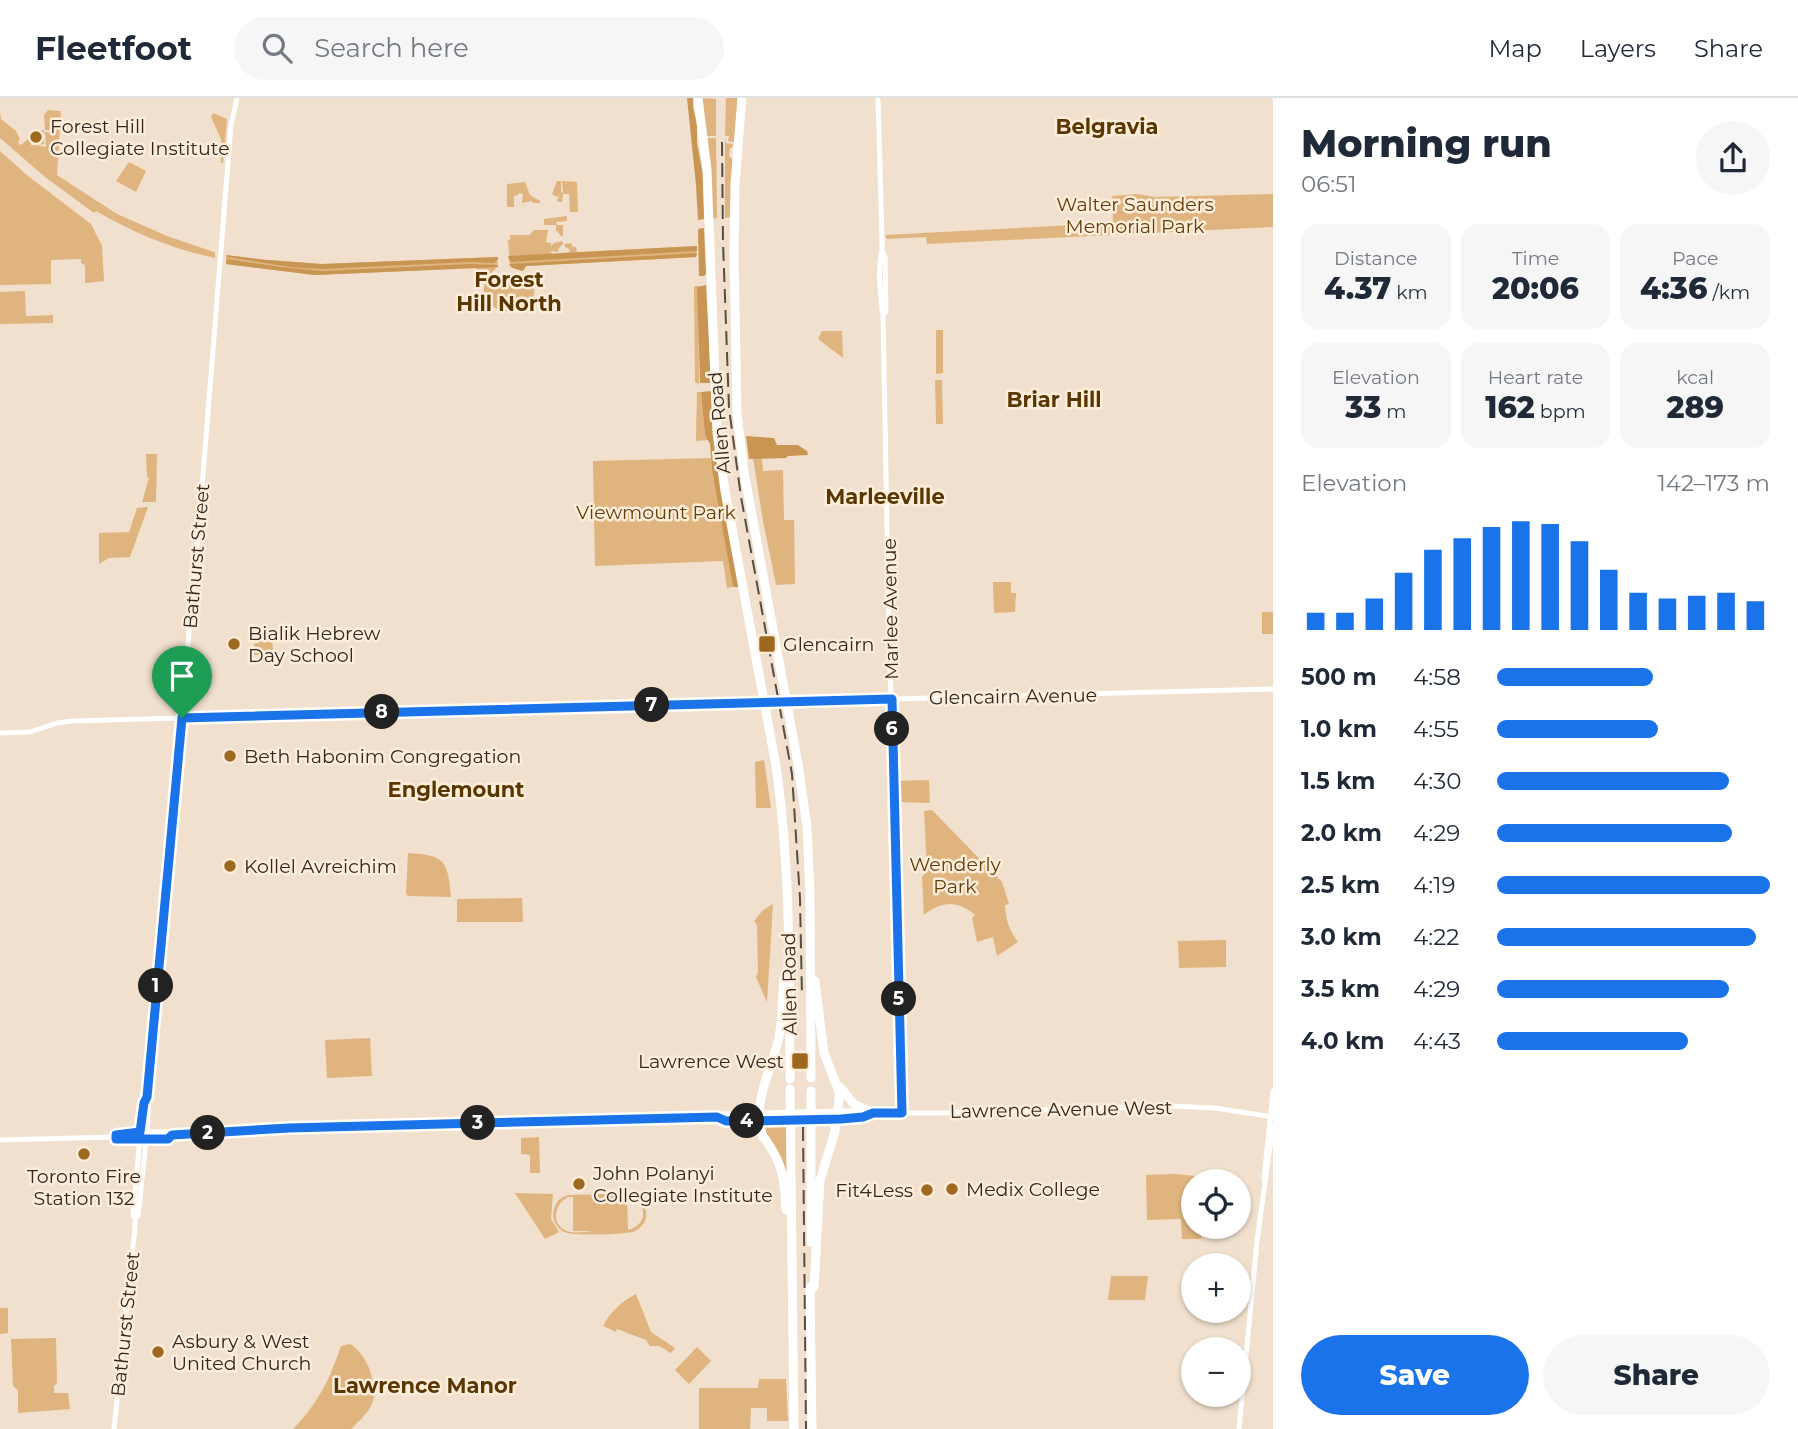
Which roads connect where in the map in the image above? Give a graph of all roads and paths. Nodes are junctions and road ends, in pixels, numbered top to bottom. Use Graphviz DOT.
graph roads {
  1 [pos="237,98"];
  2 [pos="698,98"];
  3 [pos="742,98"];
  4 [pos="878,98"];
  5 [pos="1273,689"];
  6 [pos="892,699"];
  7 [pos="182,718"];
  8 [pos="0,733"];
  9 [pos="788,905"];
  10 [pos="811,943"];
  11 [pos="834,1076"];
  12 [pos="811,1078"];
  13 [pos="811,1091"];
  14 [pos="1273,1091"];
  15 [pos="873,1113"];
  16 [pos="902,1113"];
  17 [pos="833,1116"];
  18 [pos="1272,1116"];
  19 [pos="717,1117"];
  20 [pos="757,1118"];
  21 [pos="1273,1125"];
  22 [pos="143,1136"];
  23 [pos="0,1140"];
  24 [pos="1264,1182"];
  25 [pos="810,1291"];
  26 [pos="792,1292"];
  27 [pos="114,1429"];
  28 [pos="794,1429"];
  29 [pos="812,1429"];
  30 [pos="1239,1429"];
  1 -- 7 [label="main road, Bathurst Street"];
  2 -- 9 [label="highway, Allen Road"];
  3 -- 10 [label="highway, Allen Road"];
  4 -- 6 [label="main road, Marlee Avenue"];
  5 -- 6 [label="main road, Glencairn Avenue"];
  6 -- 7 [label="main road, Glencairn Avenue"];
  6 -- 16 [label="main road, Marlee Avenue"];
  7 -- 8 [label="main road, Glencairn Avenue"];
  7 -- 22 [label="main road, Bathurst Street"];
  9 -- 20 [label="highway"];
  9 -- 26 [label="highway, Allen Road"];
  10 -- 11 [label="highway"];
  10 -- 12 [label="highway, Allen Road"];
  11 -- 15 [label="highway"];
  11 -- 17 [label="highway"];
  13 -- 25 [label="highway"];
  14 -- 18 [label="main road"];
  15 -- 16 [label="main road, Lawrence Avenue West"];
  15 -- 17 [label="main road, Lawrence Avenue West"];
  16 -- 18 [label="main road, Lawrence Avenue West"];
  17 -- 20 [label="main road, Lawrence Avenue West"];
  17 -- 20 [label="main road, Lawrence Avenue West"];
  17 -- 25 [label="highway"];
  18 -- 24 [label="main road"];
  19 -- 20 [label="main road, Lawrence Avenue West"];
  19 -- 20 [label="main road, Lawrence Avenue West"];
  19 -- 22 [label="main road, Lawrence Avenue West"];
  20 -- 26 [label="highway"];
  21 -- 24 [label="main road"];
  22 -- 23 [label="main road, Lawrence Avenue West"];
  22 -- 27 [label="main road, Bathurst Street"];
  24 -- 30 [label="main road"];
  25 -- 29 [label="highway"];
  26 -- 28 [label="highway, Allen Road"];
}
